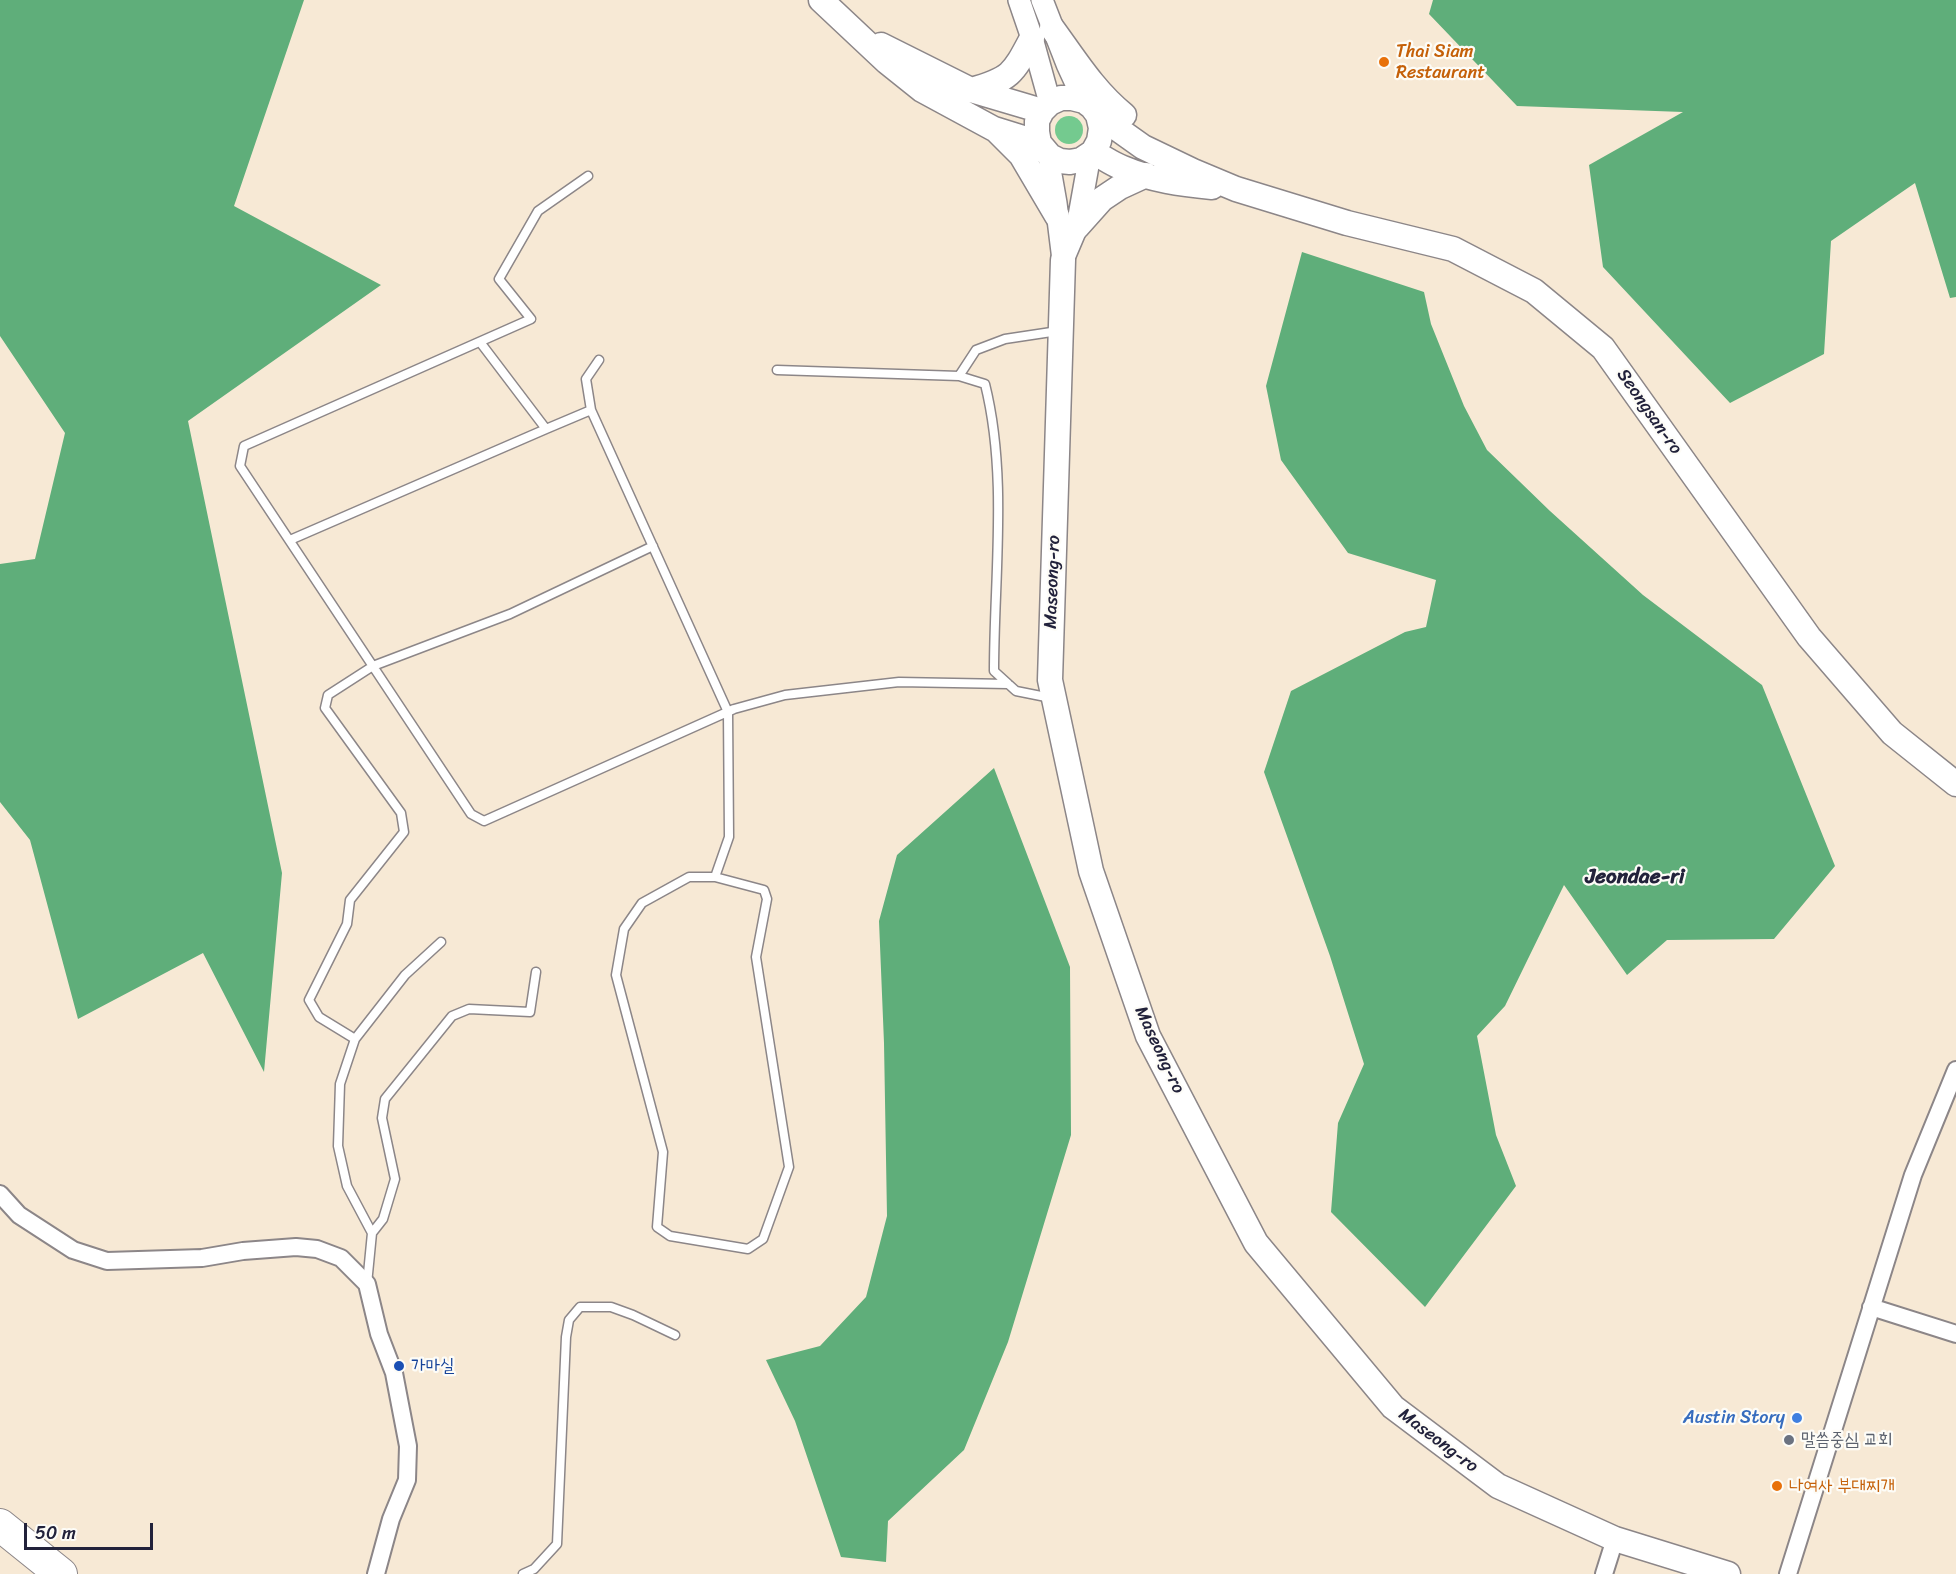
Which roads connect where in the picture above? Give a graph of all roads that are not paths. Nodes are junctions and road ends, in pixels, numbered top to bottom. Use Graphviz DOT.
graph roads {
  1 [pos="821,0"];
  2 [pos="1019,0"];
  3 [pos="1042,0"];
  4 [pos="1042,33"];
  5 [pos="858,34"];
  6 [pos="971,90"];
  7 [pos="1046,107"];
  8 [pos="1091,108"];
  9 [pos="994,129"];
  10 [pos="1045,150"];
  11 [pos="1091,153"];
  12 [pos="1193,171"];
  13 [pos="1146,175"];
  14 [pos="588,176"];
  15 [pos="1236,189"];
  16 [pos="1067,221"];
  17 [pos="1063,260"];
  18 [pos="1061,330"];
  19 [pos="480,342"];
  20 [pos="599,360"];
  21 [pos="777,370"];
  22 [pos="959,376"];
  23 [pos="591,410"];
  24 [pos="546,429"];
  25 [pos="290,540"];
  26 [pos="653,546"];
  27 [pos="374,666"];
  28 [pos="1008,684"];
  29 [pos="1054,698"];
  30 [pos="728,712"];
  31 [pos="1956,784"];
  32 [pos="715,878"];
  33 [pos="441,942"];
  34 [pos="536,972"];
  35 [pos="355,1038"];
  36 [pos="1956,1070"];
  37 [pos="0,1194"];
  38 [pos="372,1233"];
  39 [pos="367,1284"];
  40 [pos="1871,1307"];
  41 [pos="1956,1334"];
  42 [pos="675,1335"];
  43 [pos="0,1525"];
  44 [pos="1615,1539"];
  45 [pos="61,1574"];
  46 [pos="376,1574"];
  47 [pos="523,1574"];
  48 [pos="1604,1574"];
  49 [pos="1728,1574"];
  50 [pos="1788,1574"];
  1 -- 5 [label="main road"];
  2 -- 4 [label="street"];
  3 -- 4 [label="street"];
  4 -- 6 [label="main road"];
  4 -- 7 [label="street"];
  4 -- 8 [label="street"];
  4 -- 12 [label="main road"];
  5 -- 6 [label="main road"];
  5 -- 9 [label="main road"];
  6 -- 7 [label="main road"];
  7 -- 8 [label="main road"];
  7 -- 10 [label="main road"];
  8 -- 11 [label="main road"];
  8 -- 12 [label="main road"];
  9 -- 10 [label="main road"];
  9 -- 16 [label="main road"];
  10 -- 11 [label="main road"];
  10 -- 16 [label="street"];
  11 -- 13 [label="main road"];
  11 -- 16 [label="street"];
  12 -- 15 [label="main road"];
  13 -- 15 [label="main road"];
  13 -- 16 [label="main road"];
  14 -- 19 [label="lane"];
  15 -- 31 [label="main road, Seongsan-ro"];
  16 -- 17 [label="street"];
  17 -- 18 [label="main road, Maseong-ro"];
  18 -- 22 [label="lane"];
  18 -- 29 [label="main road, Maseong-ro"];
  19 -- 24 [label="lane"];
  19 -- 25 [label="lane"];
  20 -- 23 [label="lane"];
  21 -- 22 [label="lane"];
  22 -- 28 [label="lane"];
  23 -- 24 [label="lane"];
  23 -- 26 [label="lane"];
  24 -- 25 [label="lane"];
  25 -- 27 [label="lane"];
  26 -- 27 [label="lane"];
  26 -- 30 [label="lane"];
  27 -- 30 [label="lane"];
  27 -- 35 [label="lane"];
  28 -- 29 [label="lane"];
  28 -- 30 [label="lane"];
  29 -- 44 [label="main road, Maseong-ro"];
  30 -- 32 [label="lane"];
  32 -- 32 [label="lane"];
  33 -- 35 [label="lane"];
  34 -- 38 [label="lane"];
  35 -- 38 [label="lane"];
  36 -- 40 [label="street"];
  37 -- 39 [label="street"];
  38 -- 39 [label="lane"];
  39 -- 46 [label="street"];
  40 -- 41 [label="street"];
  40 -- 50 [label="street"];
  42 -- 47 [label="lane"];
  43 -- 45 [label="highway"];
  44 -- 48 [label="street"];
  44 -- 49 [label="main road, Maseong-ro"];
}
